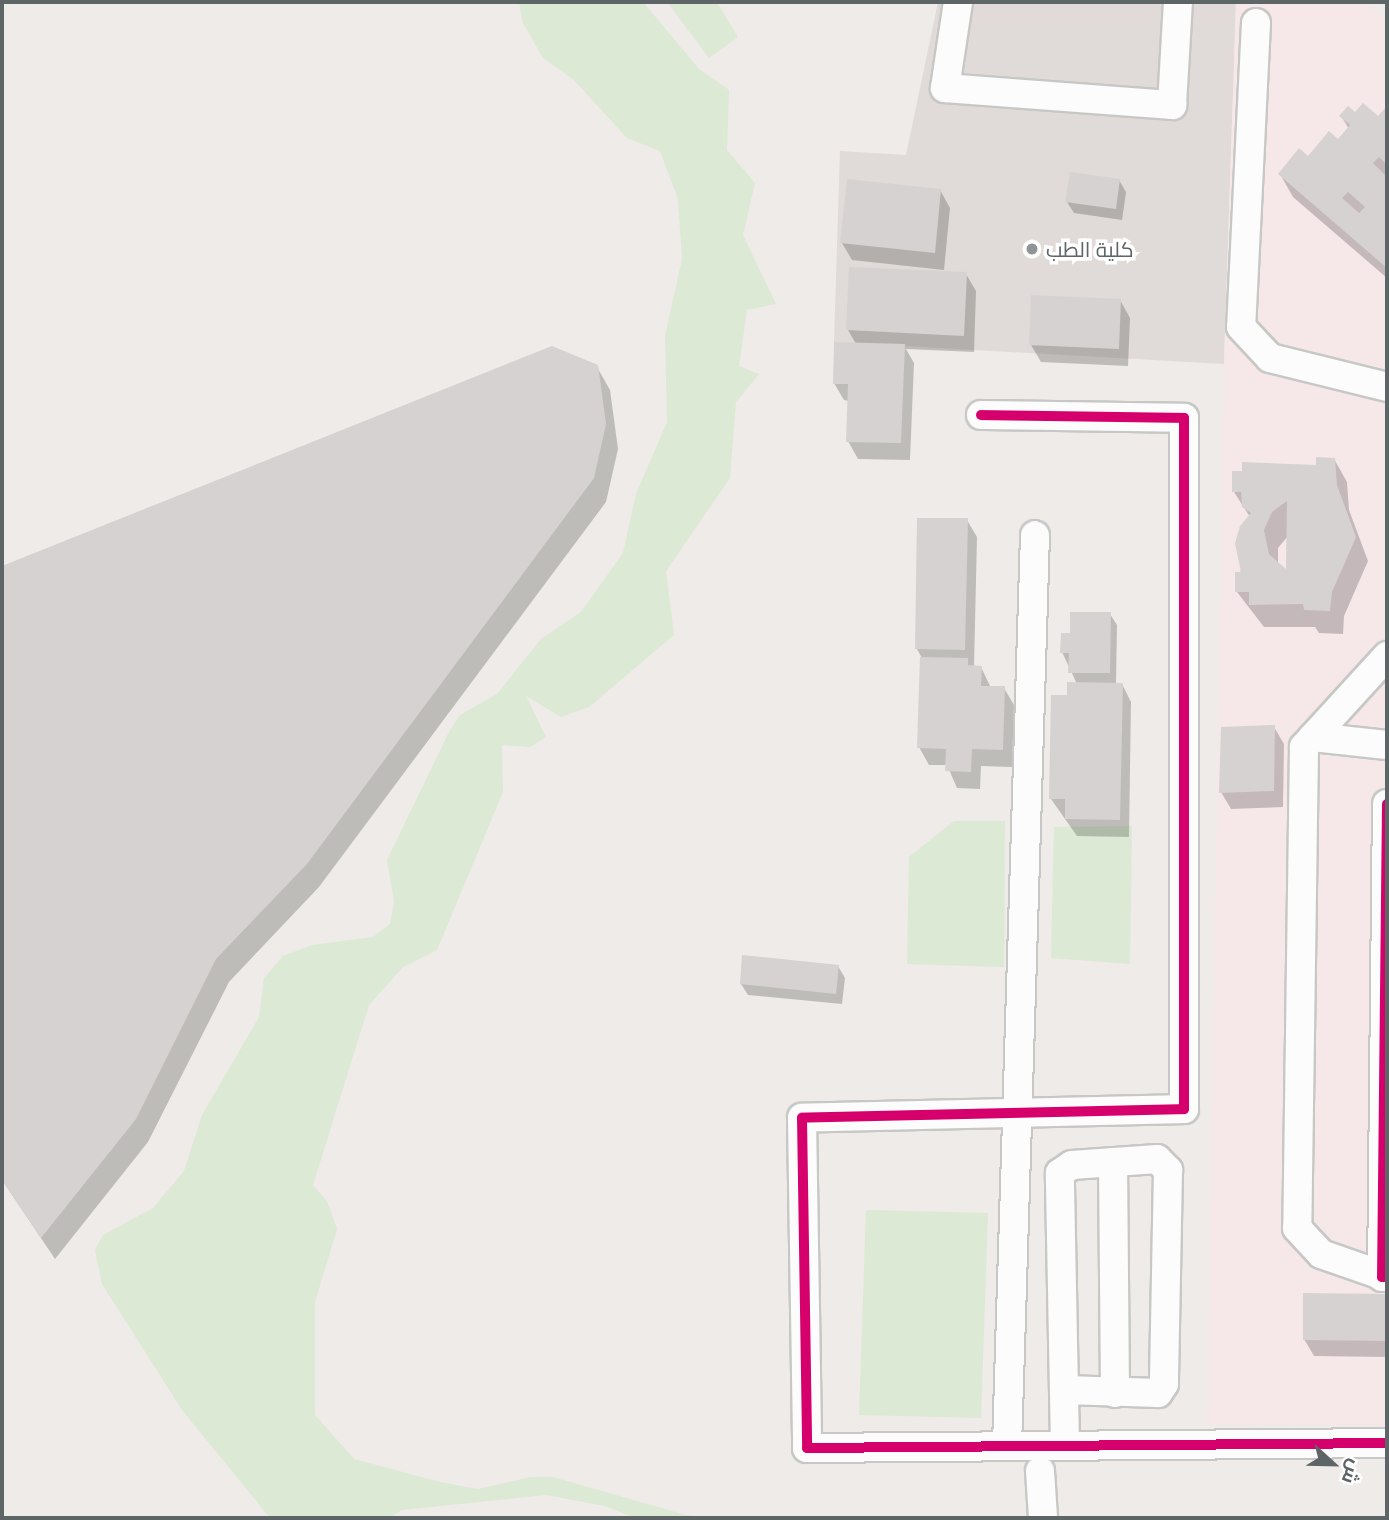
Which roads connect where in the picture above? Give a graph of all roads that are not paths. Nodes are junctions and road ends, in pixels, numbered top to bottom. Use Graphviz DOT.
graph roads {
  1 [pos="958,2"];
  2 [pos="1178,2"];
  3 [pos="1256,23"];
  4 [pos="1387,387"];
  5 [pos="981,415"];
  6 [pos="1035,535"];
  7 [pos="1387,656"];
  8 [pos="1313,737"];
  9 [pos="1387,745"];
  10 [pos="1387,804"];
  11 [pos="1018,1111"];
  12 [pos="1113,1162"];
  13 [pos="1385,1277"];
  14 [pos="1065,1390"];
  15 [pos="1115,1394"];
  16 [pos="1387,1443"];
  17 [pos="1065,1445"];
  18 [pos="1007,1446"];
  19 [pos="1040,1471"];
  20 [pos="1043,1518"];
  1 -- 2 [label="street"];
  3 -- 4 [label="street"];
  5 -- 11 [label="street"];
  6 -- 11 [label="street"];
  7 -- 8 [label="street"];
  8 -- 9 [label="street"];
  8 -- 13 [label="street"];
  10 -- 13 [label="street"];
  11 -- 18 [label="street"];
  11 -- 18 [label="street"];
  12 -- 14 [label="street"];
  12 -- 15 [label="street"];
  12 -- 15 [label="street"];
  14 -- 15 [label="street"];
  14 -- 17 [label="street"];
  16 -- 17 [label="street"];
  17 -- 18 [label="street"];
  19 -- 20 [label="street"];
}
